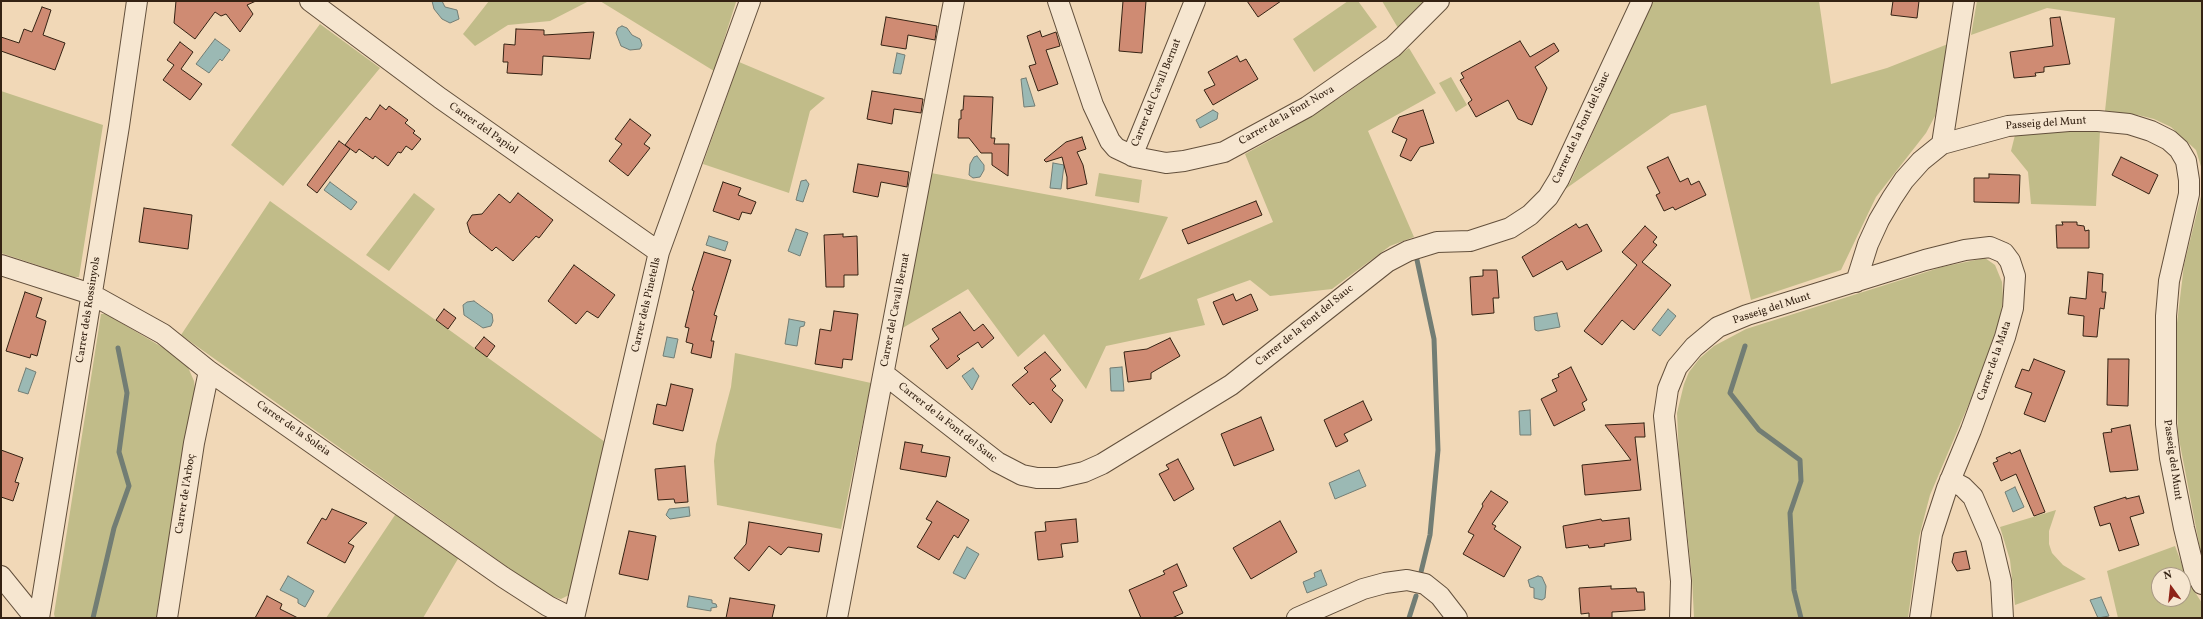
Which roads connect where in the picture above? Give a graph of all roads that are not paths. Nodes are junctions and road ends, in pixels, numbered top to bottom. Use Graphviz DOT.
graph roads {
  1 [pos="137,1"];
  2 [pos="310,1"];
  3 [pos="750,1"];
  4 [pos="954,1"];
  5 [pos="1058,1"];
  6 [pos="1195,1"];
  7 [pos="1439,1"];
  8 [pos="1642,1"];
  9 [pos="1964,1"];
  10 [pos="1942,144"];
  11 [pos="1132,156"];
  12 [pos="658,252"];
  13 [pos="1,265"];
  14 [pos="1856,282"];
  15 [pos="92,294"];
  16 [pos="209,370"];
  17 [pos="884,374"];
  18 [pos="1950,480"];
  19 [pos="1,576"];
  20 [pos="2202,584"];
  21 [pos="34,618"];
  22 [pos="39,618"];
  23 [pos="167,618"];
  24 [pos="573,618"];
  25 [pos="837,618"];
  26 [pos="1297,618"];
  27 [pos="1457,618"];
  28 [pos="1680,618"];
  29 [pos="1920,618"];
  30 [pos="2003,618"];
  1 -- 15 [label="street, Carrer dels Rossinyols"];
  2 -- 12 [label="street, Carrer del Papiol"];
  3 -- 12 [label="street, Carrer dels Pinetells"];
  4 -- 17 [label="street, Carrer del Cavall Bernat"];
  5 -- 11 [label="street, Carrer del Cavall Bernat"];
  6 -- 11 [label="street, Carrer del Cavall Bernat"];
  7 -- 11 [label="street, Carrer de la Font Nova"];
  8 -- 17 [label="street, Carrer de la Font del Sauc"];
  9 -- 10 [label="street"];
  10 -- 14 [label="street, Passeig del Munt"];
  10 -- 20 [label="street, Passeig del Munt"];
  12 -- 24 [label="street, Carrer dels Pinetells"];
  13 -- 15 [label="street, Carrer de la Soleia"];
  14 -- 18 [label="street, Carrer de la Mata"];
  14 -- 28 [label="street, Passeig del Munt"];
  15 -- 16 [label="street, Carrer de la Soleia"];
  15 -- 22 [label="street, Carrer dels Rossinyols"];
  16 -- 23 [label="street, Carrer de l'Arboç"];
  16 -- 24 [label="street, Carrer de la Soleia"];
  17 -- 25 [label="street, Carrer del Cavall Bernat"];
  18 -- 29 [label="street, Carrer de la Mata"];
  18 -- 30 [label="street"];
  19 -- 21 [label="street"];
  26 -- 27 [label="street"];
}
